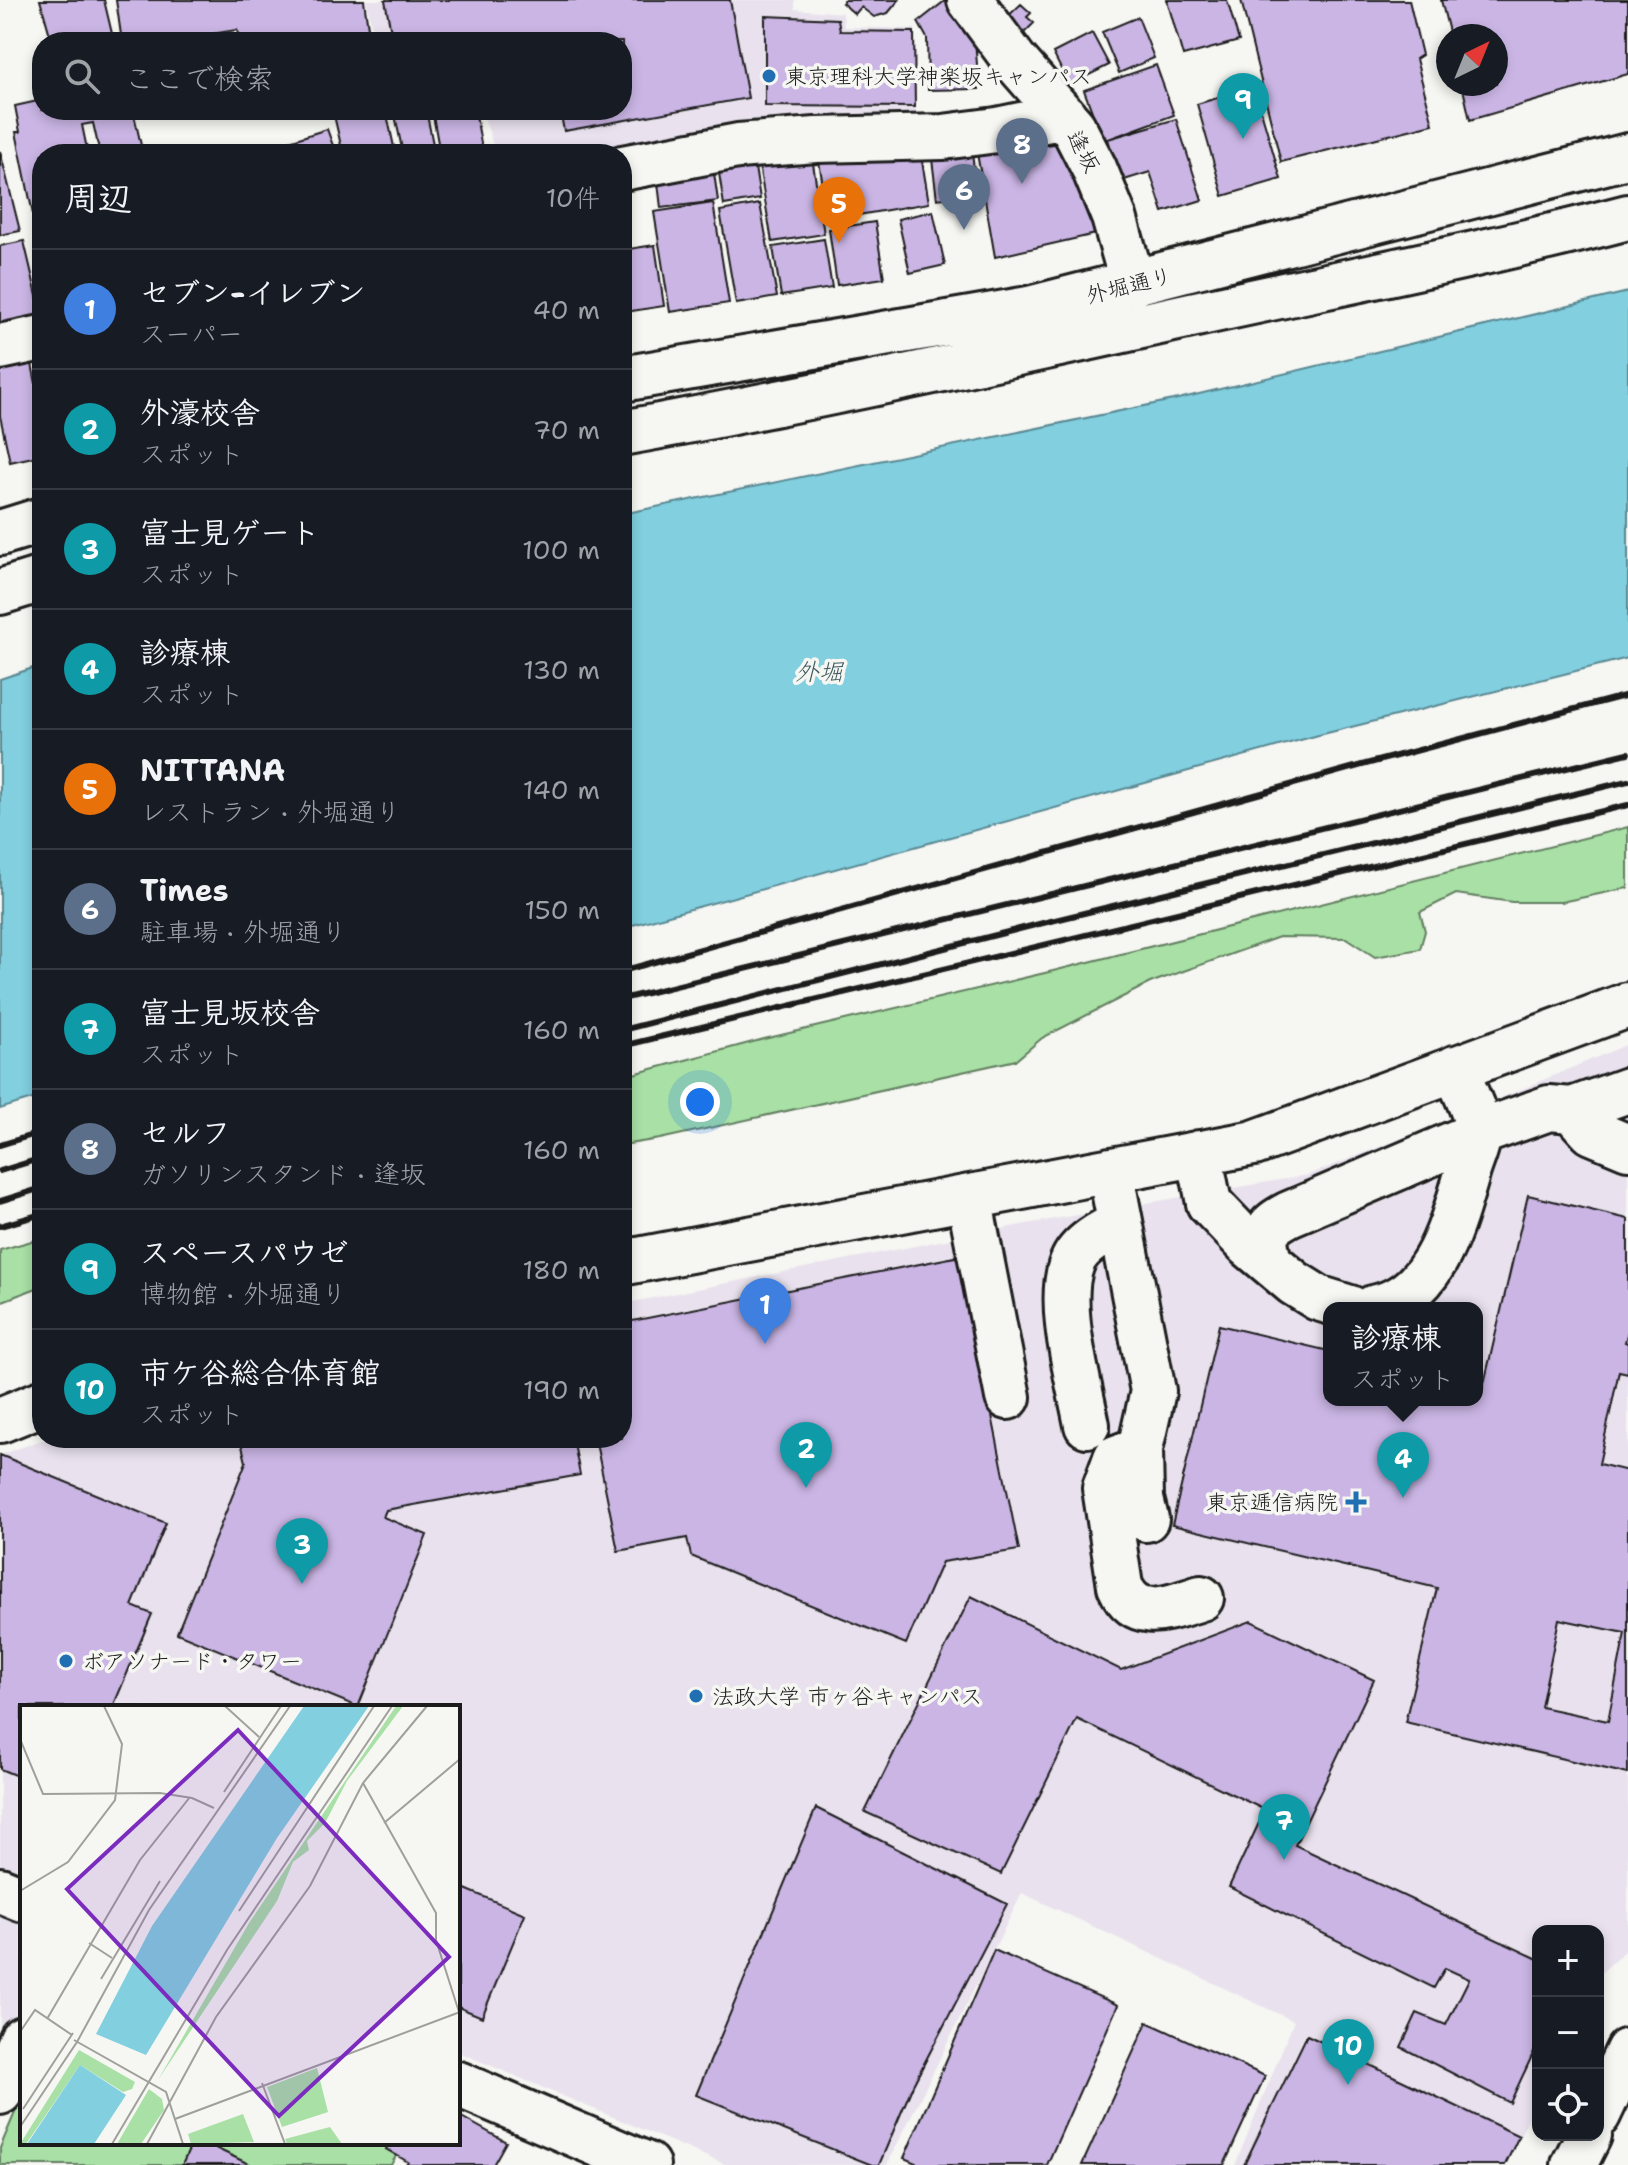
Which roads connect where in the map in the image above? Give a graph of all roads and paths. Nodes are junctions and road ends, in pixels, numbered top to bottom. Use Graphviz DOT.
graph roads {
  1 [pos="970,0"];
  2 [pos="1064,116"];
  3 [pos="1628,156"];
  4 [pos="632,166"];
  5 [pos="1628,217"];
  6 [pos="1133,284"];
  7 [pos="32,340"];
  8 [pos="0,347"];
  9 [pos="632,377"];
  10 [pos="632,431"];
  11 [pos="32,523"];
  12 [pos="0,533"];
  13 [pos="32,582"];
  14 [pos="0,592"];
  15 [pos="1628,1005"];
  16 [pos="1455,1068"];
  17 [pos="1628,1090"];
  18 [pos="1572,1110"];
  19 [pos="1479,1133"];
  20 [pos="1628,1147"];
  21 [pos="1199,1153"];
  22 [pos="1110,1170"];
  23 [pos="969,1197"];
  24 [pos="1120,1224"];
  25 [pos="632,1261"];
  26 [pos="1269,1261"];
  27 [pos="1331,1302"];
  28 [pos="1389,1302"];
  29 [pos="1008,1397"];
  30 [pos="32,1407"];
  31 [pos="0,1420"];
  32 [pos="1087,1425"];
  33 [pos="1140,1449"];
  34 [pos="1146,1519"];
  35 [pos="1201,1598"];
  36 [pos="0,1890"];
  37 [pos="20,1898"];
  38 [pos="20,2044"];
  39 [pos="1628,2051"];
  40 [pos="460,2085"];
  41 [pos="0,2092"];
  42 [pos="1604,2102"];
  43 [pos="1586,2141"];
  44 [pos="647,2165"];
  45 [pos="1574,2165"];
  1 -- 2 [label="street, 逢坂"];
  2 -- 4 [label="street"];
  2 -- 6 [label="street, 逢坂"];
  3 -- 6 [label="street, 外堀通り"];
  5 -- 10 [label="street, 外堀通り"];
  6 -- 9 [label="street, 外堀通り"];
  7 -- 8 [label="street"];
  11 -- 12 [label="street"];
  13 -- 14 [label="street"];
  15 -- 16 [label="street"];
  16 -- 19 [label="street"];
  16 -- 21 [label="street"];
  17 -- 18 [label="street"];
  18 -- 19 [label="street"];
  18 -- 20 [label="street"];
  19 -- 26 [label="street"];
  19 -- 28 [label="street"];
  21 -- 22 [label="street"];
  21 -- 26 [label="street"];
  22 -- 23 [label="street"];
  22 -- 24 [label="street"];
  23 -- 25 [label="street"];
  23 -- 29 [label="street"];
  24 -- 32 [label="street"];
  24 -- 33 [label="street"];
  26 -- 27 [label="street"];
  30 -- 31 [label="street"];
  33 -- 34 [label="street"];
  33 -- 35 [label="street"];
  36 -- 37 [label="street"];
  38 -- 41 [label="street"];
  39 -- 42 [label="street"];
  40 -- 44 [label="street"];
  43 -- 45 [label="street"];
}
